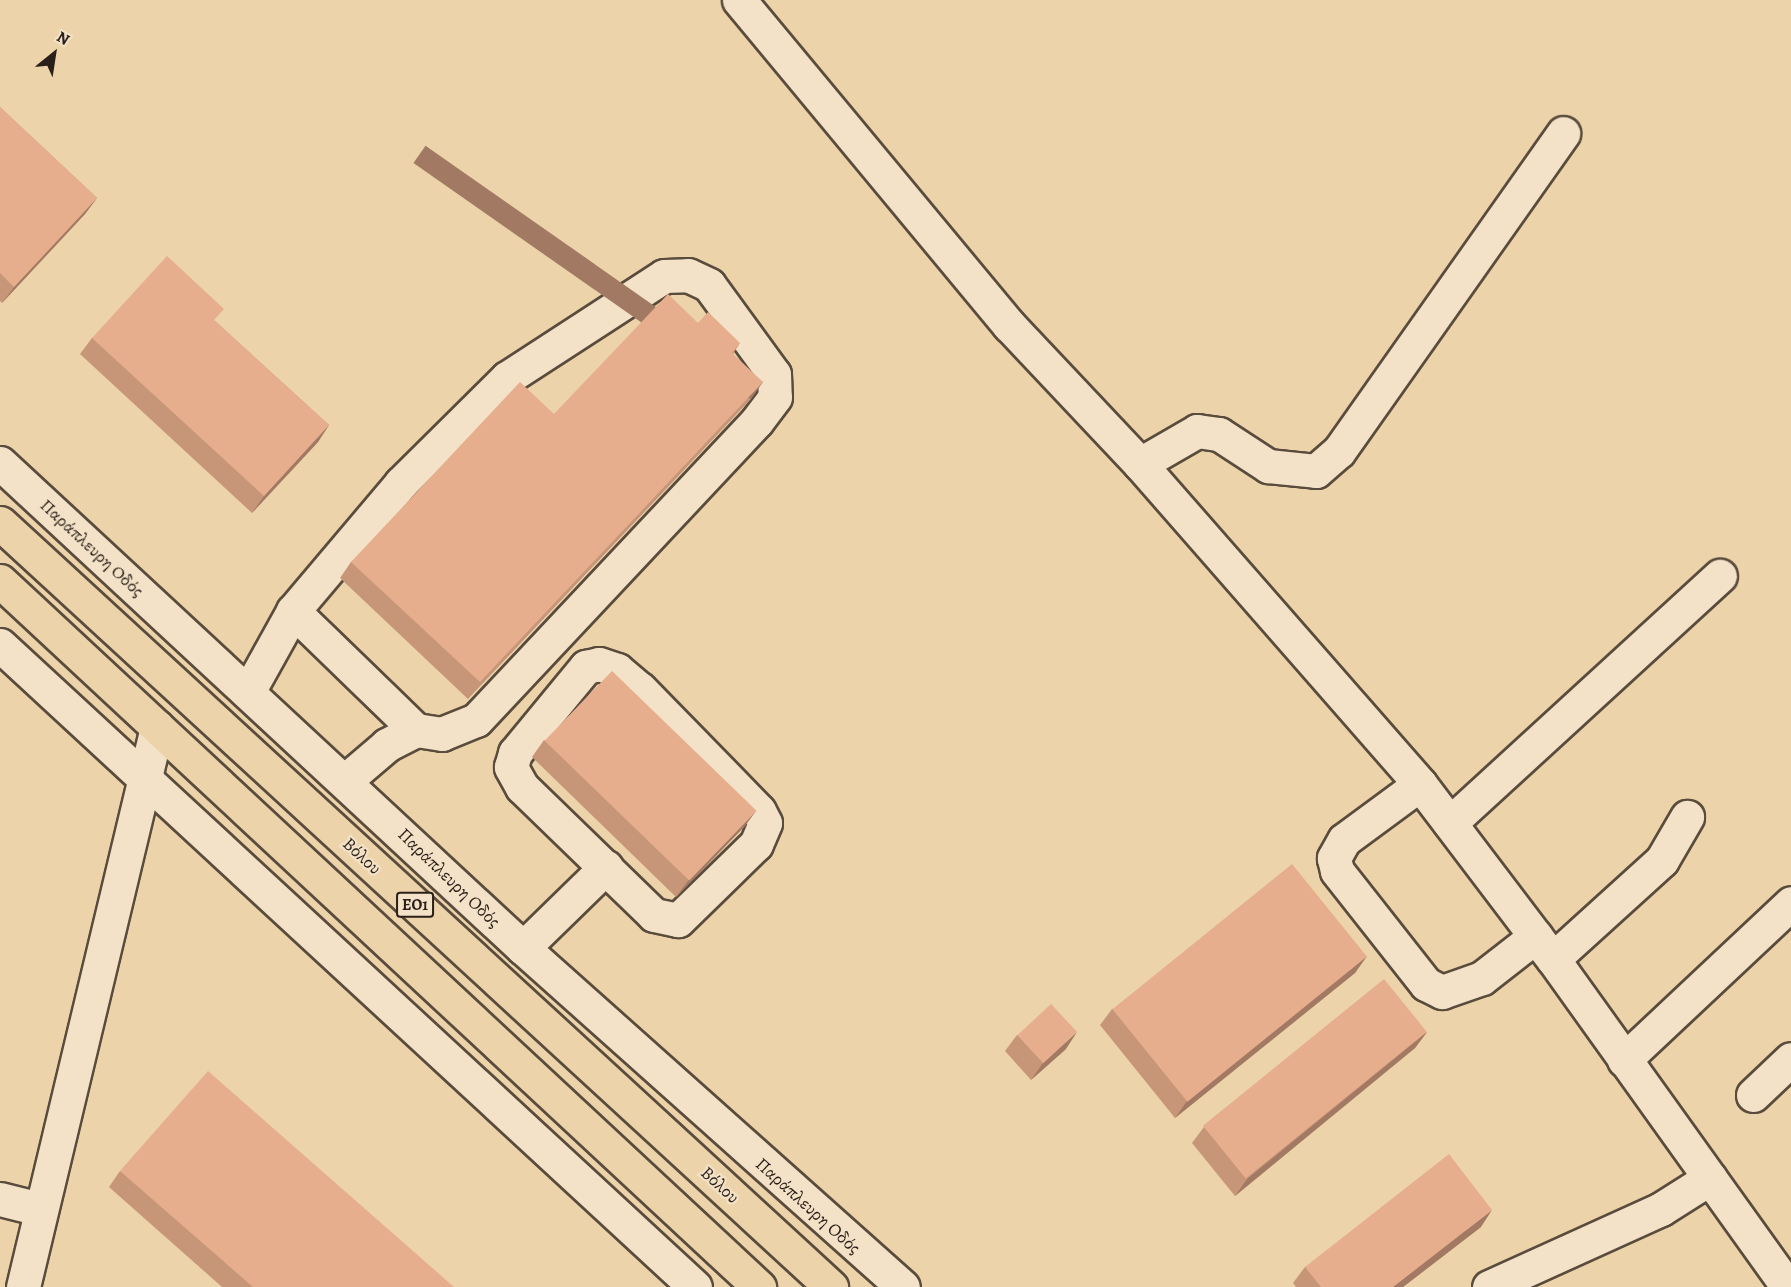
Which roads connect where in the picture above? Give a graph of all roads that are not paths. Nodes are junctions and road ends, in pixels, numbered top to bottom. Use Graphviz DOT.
graph roads {
  1 [pos="739,0"];
  2 [pos="1563,133"];
  3 [pos="0,463"];
  4 [pos="1140,464"];
  5 [pos="0,523"];
  6 [pos="1720,576"];
  7 [pos="0,581"];
  8 [pos="293,611"];
  9 [pos="0,645"];
  10 [pos="248,692"];
  11 [pos="157,727"];
  12 [pos="417,730"];
  13 [pos="142,772"];
  14 [pos="346,780"];
  15 [pos="1420,784"];
  16 [pos="1687,817"];
  17 [pos="1450,823"];
  18 [pos="606,867"];
  19 [pos="1791,903"];
  20 [pos="1545,947"];
  21 [pos="523,948"];
  22 [pos="1791,1059"];
  23 [pos="1624,1060"];
  24 [pos="1752,1095"];
  25 [pos="1710,1178"];
  26 [pos="664,1199"];
  27 [pos="0,1200"];
  28 [pos="40,1209"];
  29 [pos="636,1233"];
  30 [pos="23,1287"];
  31 [pos="695,1287"];
  32 [pos="759,1287"];
  33 [pos="831,1287"];
  34 [pos="903,1287"];
  35 [pos="1489,1287"];
  36 [pos="1788,1287"];
  1 -- 4 [label="street"];
  2 -- 4 [label="street"];
  3 -- 10 [label="street, Παράπλευρη Οδός"];
  4 -- 15 [label="street"];
  5 -- 33 [label="main road, Βόλου / ΕΟ1"];
  6 -- 17 [label="street"];
  7 -- 11 [label="main road, ΕΟ1"];
  8 -- 10 [label="street"];
  8 -- 12 [label="street"];
  8 -- 12 [label="street"];
  9 -- 13 [label="street"];
  10 -- 14 [label="street, Παράπλευρη Οδός"];
  11 -- 13 [label="street"];
  11 -- 26 [label="main road, ΕΟ1"];
  12 -- 14 [label="street"];
  13 -- 28 [label="street"];
  13 -- 29 [label="street"];
  14 -- 21 [label="street, Παράπλευρη Οδός"];
  15 -- 17 [label="street"];
  15 -- 20 [label="street"];
  16 -- 20 [label="street"];
  17 -- 20 [label="street"];
  18 -- 18 [label="street"];
  18 -- 21 [label="street"];
  19 -- 23 [label="street"];
  20 -- 23 [label="street"];
  21 -- 34 [label="street, Παράπλευρη Οδός"];
  22 -- 24 [label="street"];
  23 -- 25 [label="street"];
  25 -- 35 [label="street"];
  25 -- 36 [label="street"];
  26 -- 29 [label="street"];
  26 -- 32 [label="main road, ΕΟ1"];
  27 -- 28 [label="street"];
  28 -- 30 [label="street"];
  29 -- 31 [label="street"];
}
